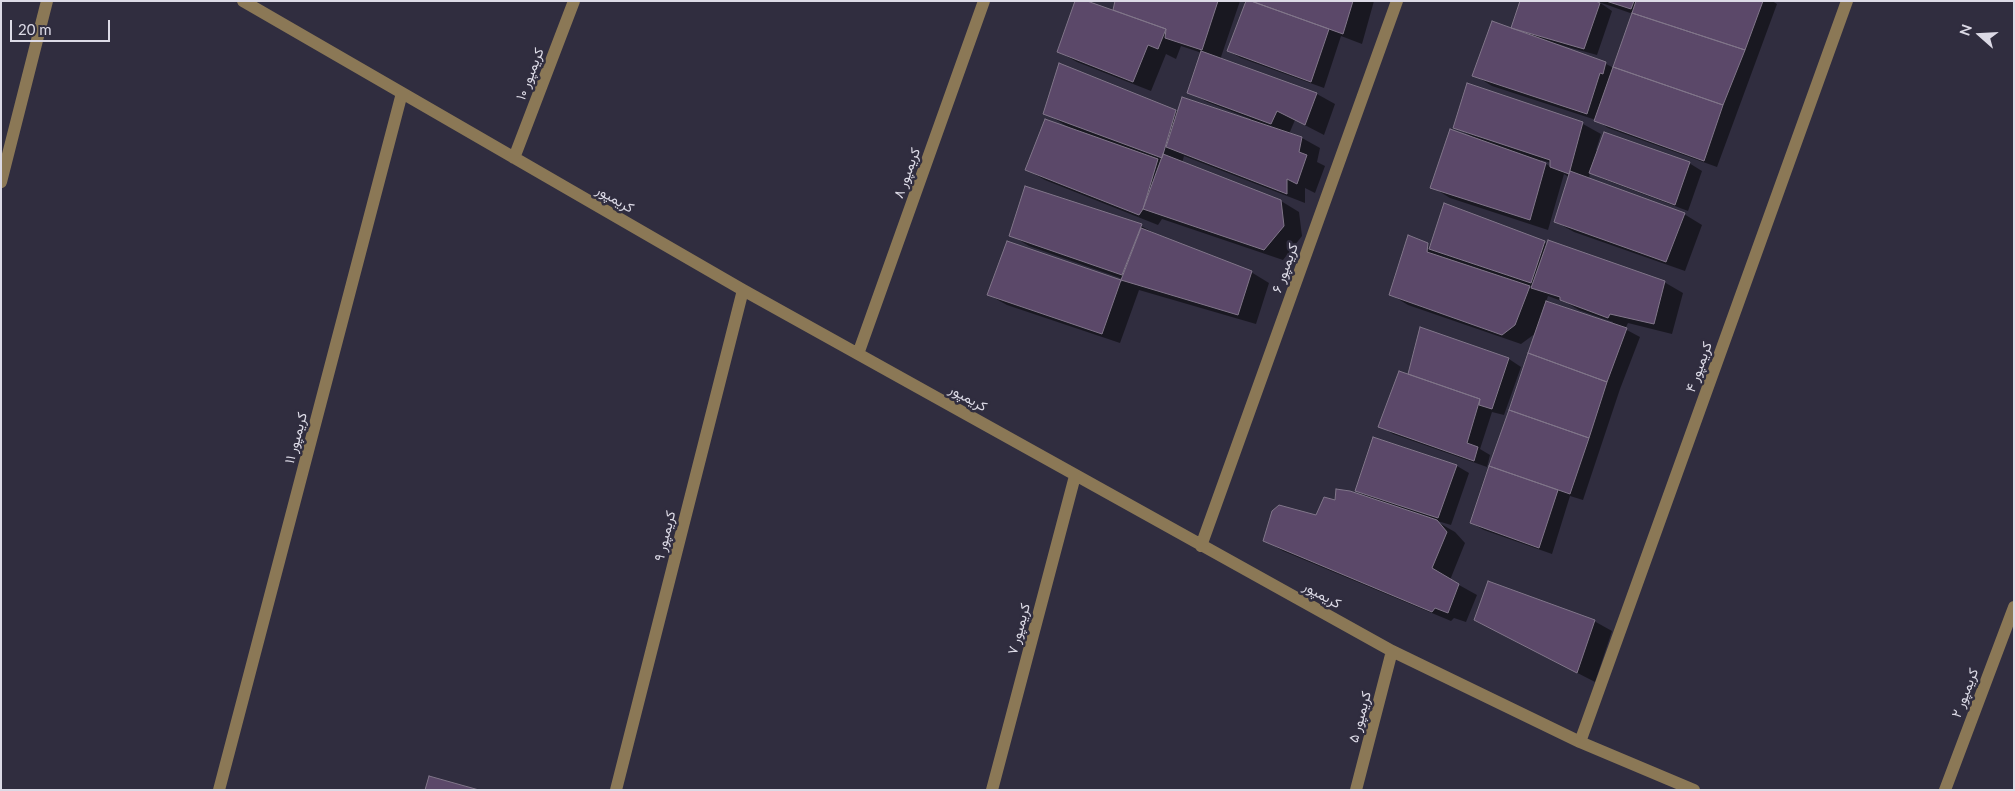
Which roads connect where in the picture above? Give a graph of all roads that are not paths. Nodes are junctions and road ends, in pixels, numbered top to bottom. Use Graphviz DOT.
graph roads {
  1 [pos="47,1"];
  2 [pos="243,1"];
  3 [pos="574,1"];
  4 [pos="984,1"];
  5 [pos="1397,1"];
  6 [pos="1847,1"];
  7 [pos="402,93"];
  8 [pos="514,158"];
  9 [pos="1,182"];
  10 [pos="743,290"];
  11 [pos="858,354"];
  12 [pos="1075,476"];
  13 [pos="1201,546"];
  14 [pos="2014,607"];
  15 [pos="1392,651"];
  16 [pos="1580,742"];
  17 [pos="219,790"];
  18 [pos="616,790"];
  19 [pos="992,790"];
  20 [pos="1356,790"];
  21 [pos="1694,790"];
  22 [pos="1944,790"];
  1 -- 9 [label="street"];
  2 -- 7 [label="street, کریمپور"];
  3 -- 8 [label="street, کریمپور ۱۰"];
  4 -- 11 [label="street, کریمپور ۸"];
  5 -- 13 [label="street, کریمپور ۶"];
  6 -- 16 [label="street, کریمپور ۴"];
  7 -- 8 [label="street, کریمپور"];
  7 -- 17 [label="street, کریمپور ۱۱"];
  8 -- 10 [label="street, کریمپور"];
  10 -- 11 [label="street, کریمپور"];
  10 -- 18 [label="street, کریمپور ۹"];
  11 -- 12 [label="street, کریمپور"];
  12 -- 13 [label="street, کریمپور"];
  12 -- 19 [label="street, کریمپور ۷"];
  13 -- 15 [label="street, کریمپور"];
  14 -- 22 [label="street, کریمپور ۲"];
  15 -- 16 [label="street, کریمپور"];
  15 -- 20 [label="street, کریمپور ۵"];
  16 -- 21 [label="street, کریمپور"];
}
